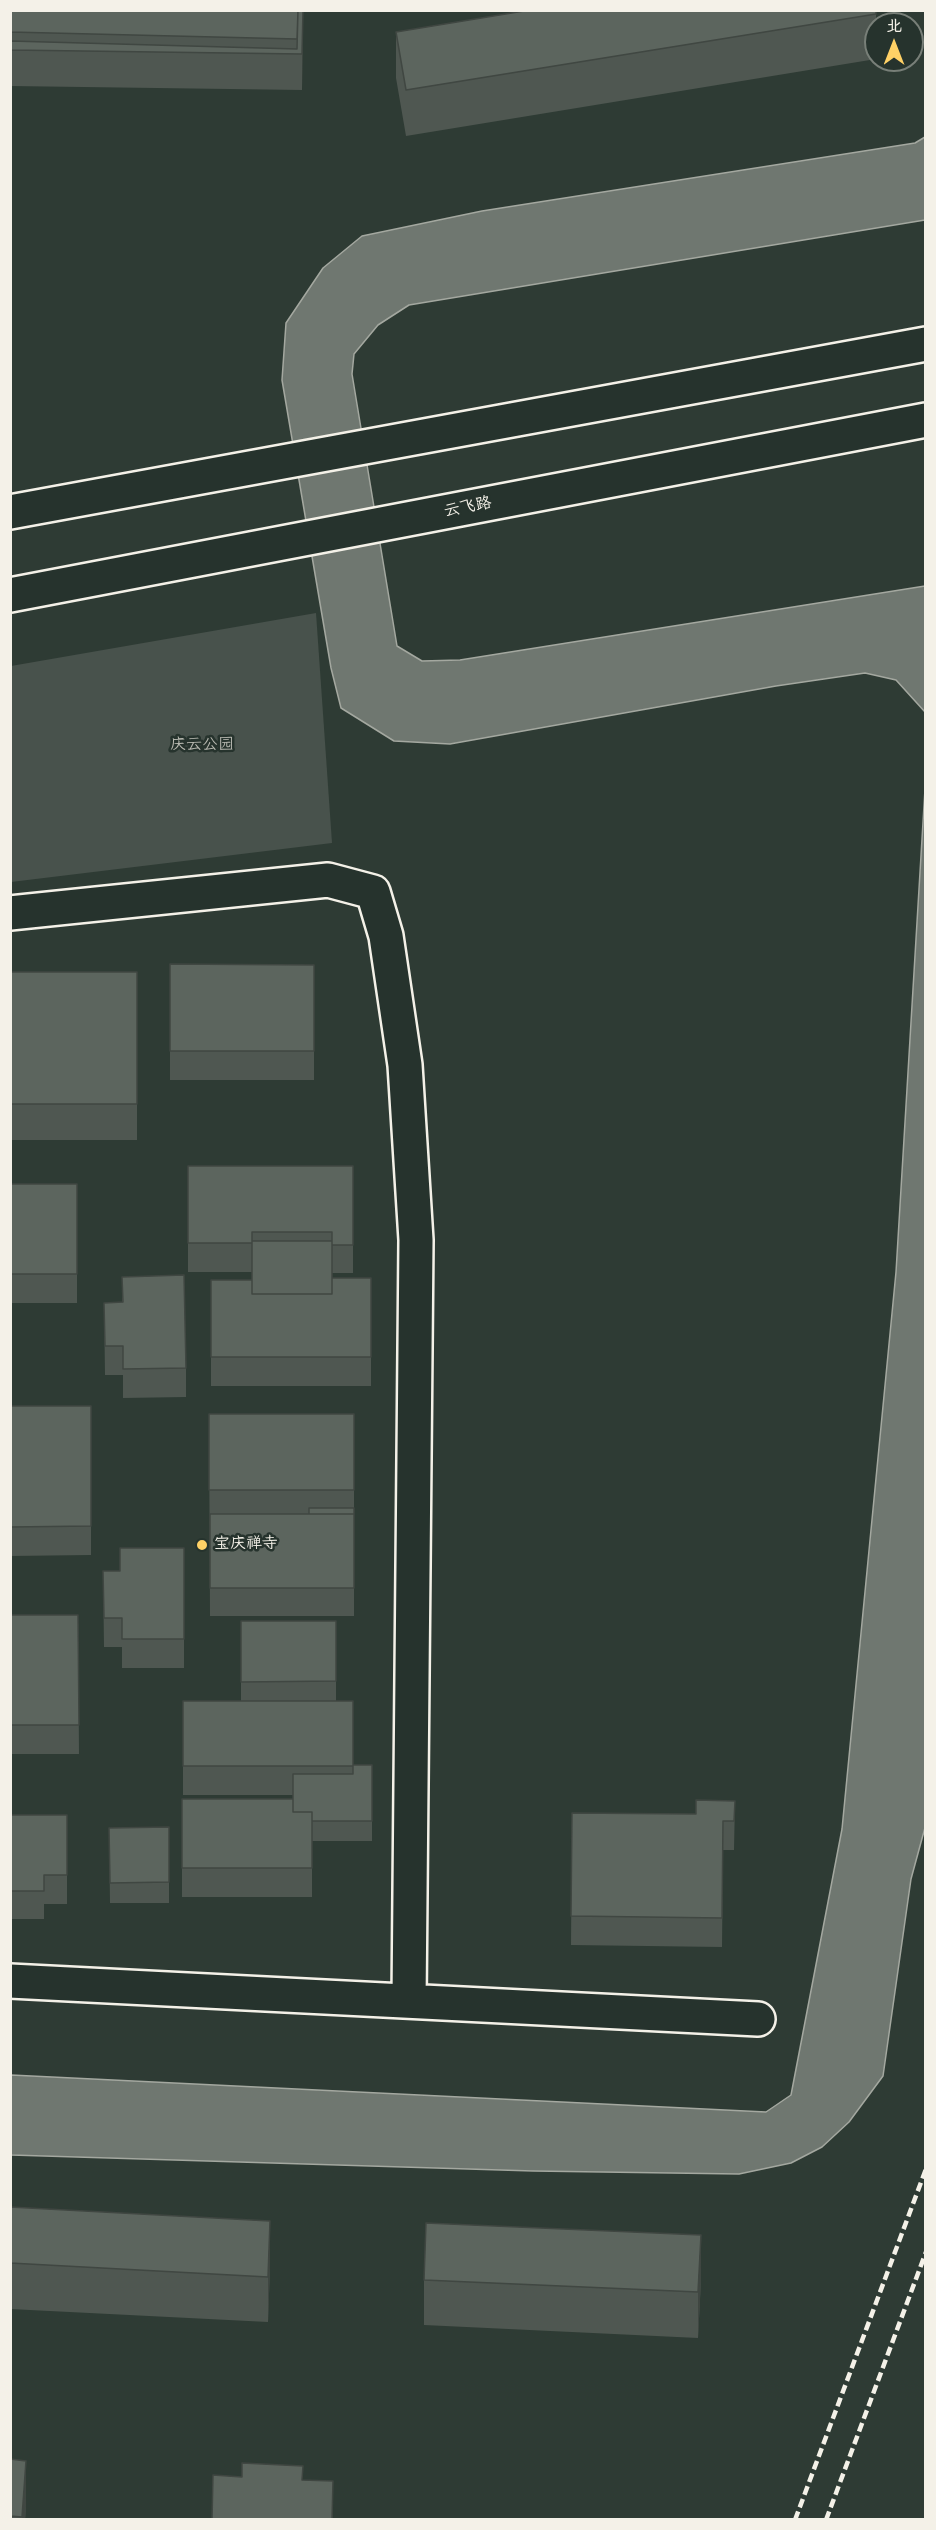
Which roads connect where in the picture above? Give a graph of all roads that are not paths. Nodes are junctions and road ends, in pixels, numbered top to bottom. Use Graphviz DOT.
graph roads {
  1 [pos="926,344"];
  2 [pos="926,420"];
  3 [pos="10,512"];
  4 [pos="10,595"];
  5 [pos="10,913"];
  6 [pos="10,1981"];
  7 [pos="409,2001"];
  8 [pos="758,2019"];
  1 -- 3 [label="street"];
  2 -- 4 [label="street, 云飞路"];
  5 -- 7 [label="street"];
  6 -- 7 [label="street"];
  7 -- 8 [label="street"];
}
